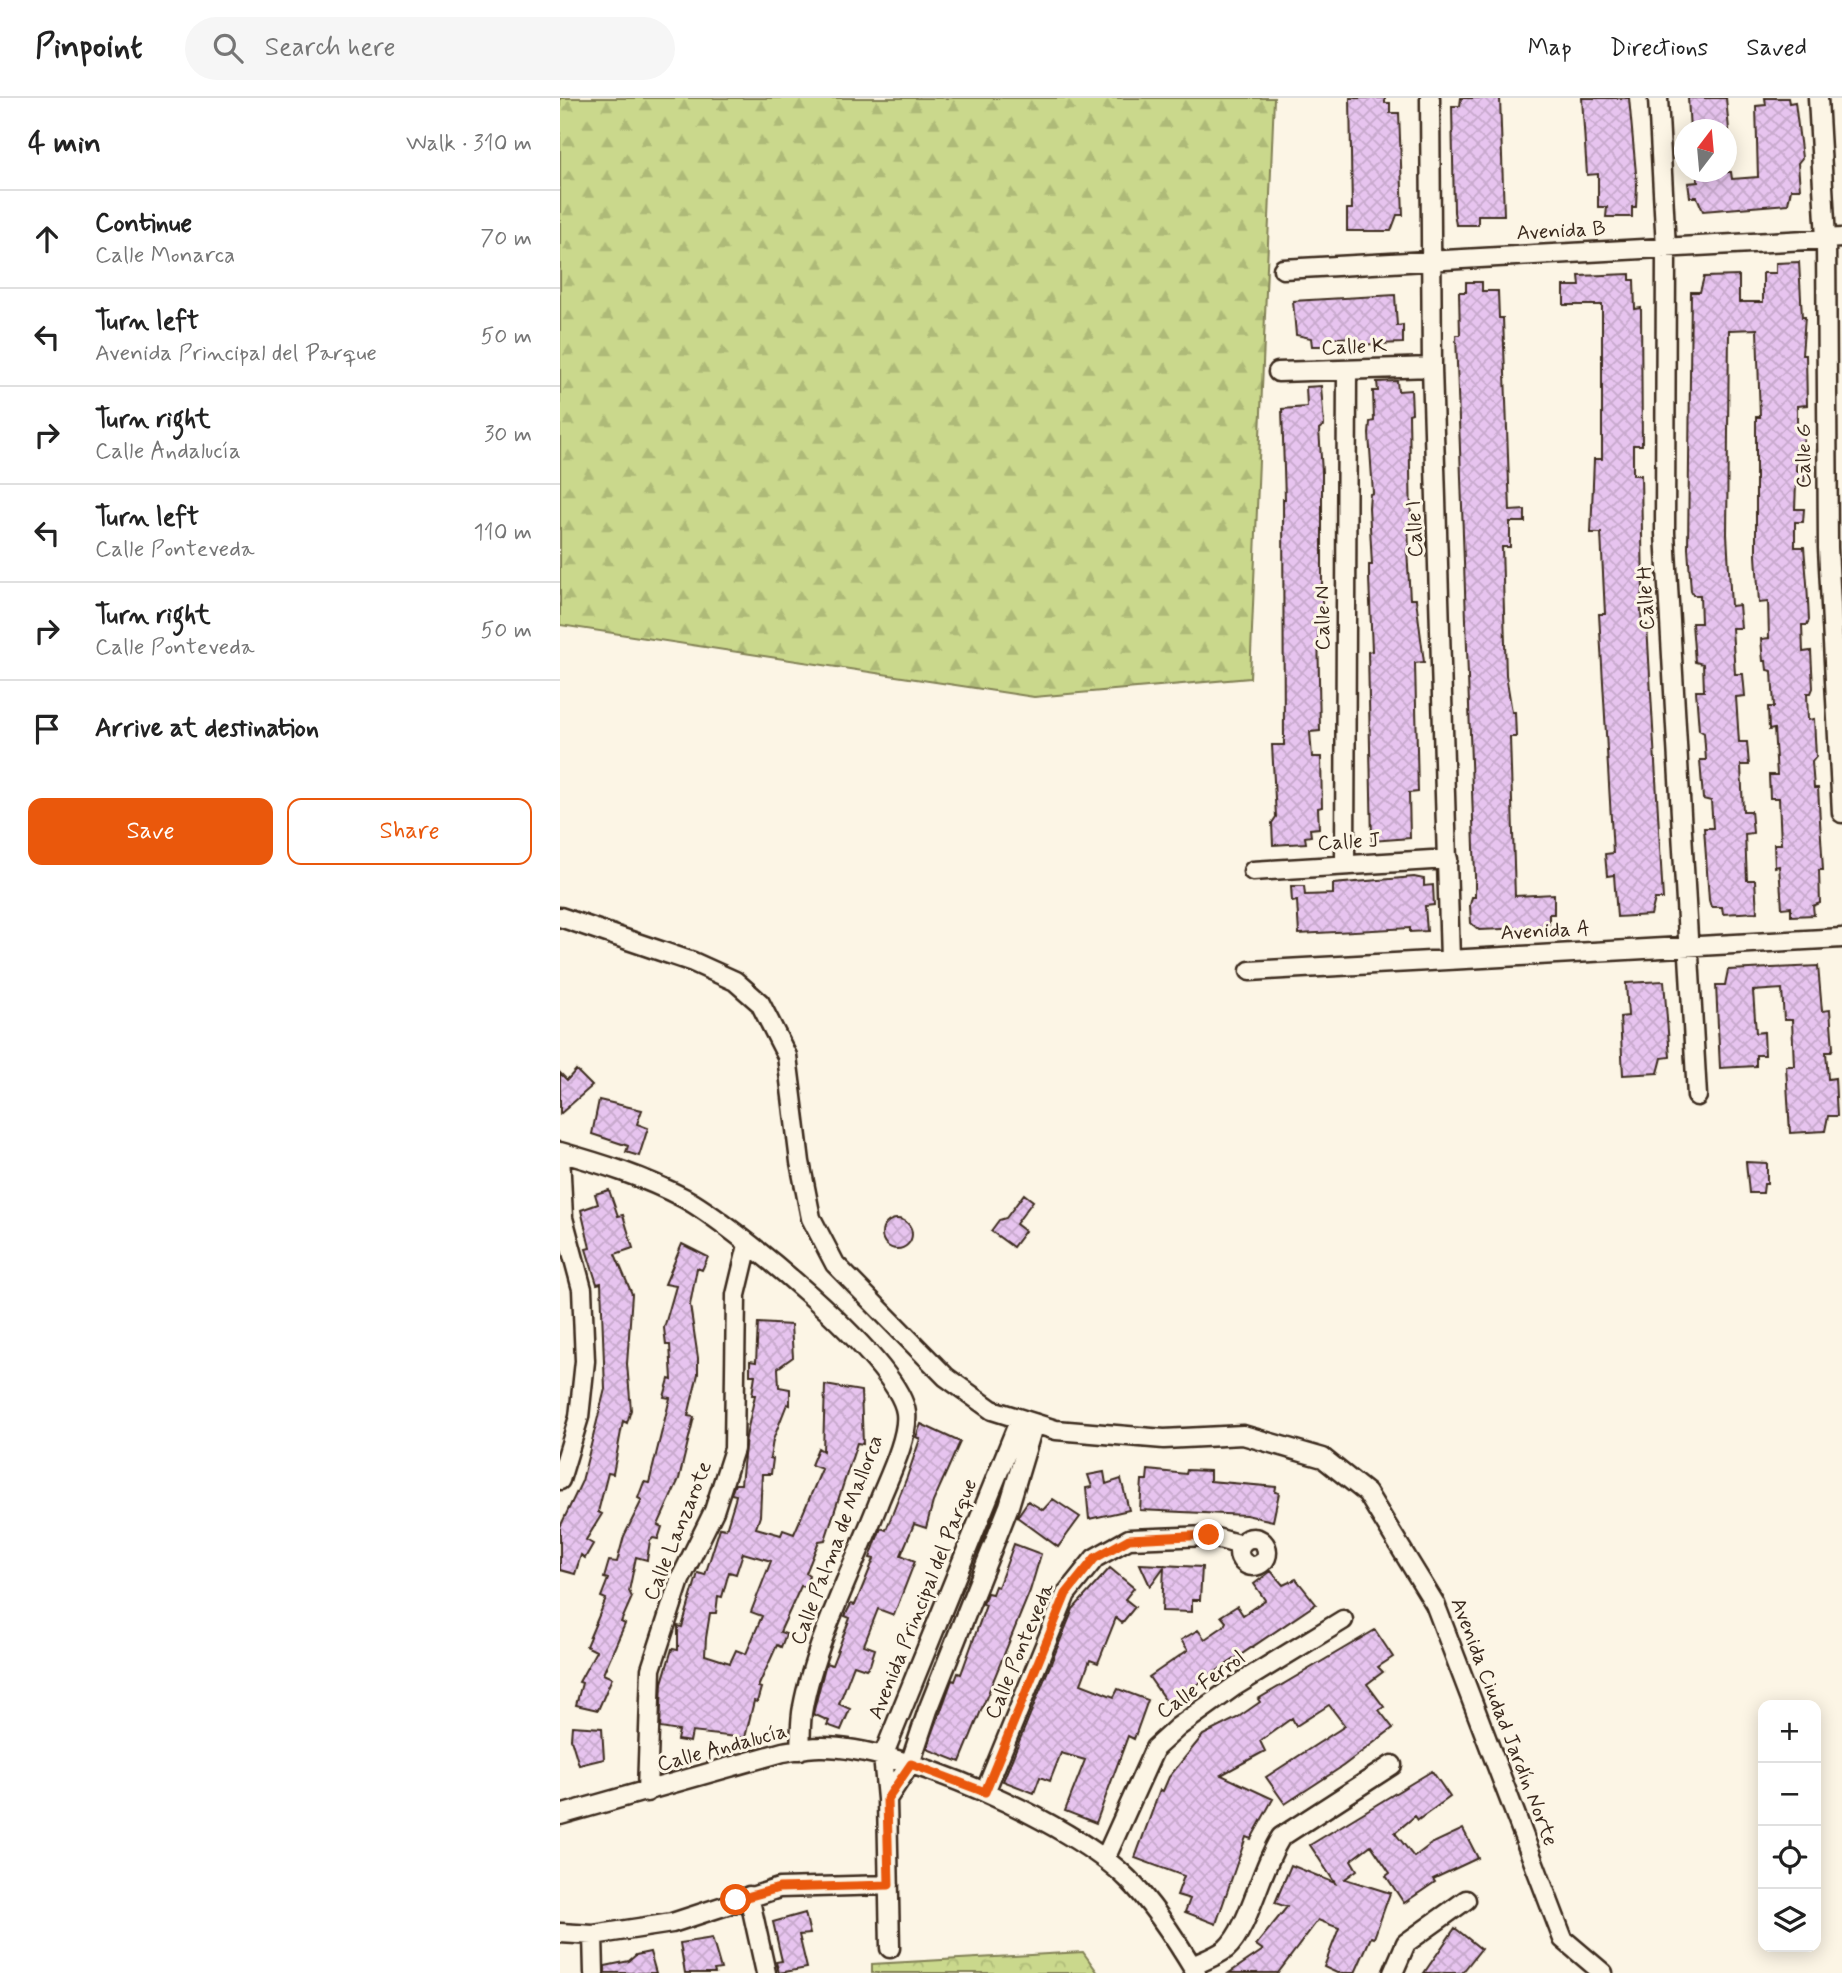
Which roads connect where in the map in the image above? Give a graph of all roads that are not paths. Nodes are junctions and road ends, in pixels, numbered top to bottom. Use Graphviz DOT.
graph roads {
  1 [pos="1430,98"];
  2 [pos="1658,98"];
  3 [pos="1818,98"];
  4 [pos="1834,238"];
  5 [pos="1666,248"];
  6 [pos="1431,260"];
  7 [pos="1283,270"];
  8 [pos="1432,367"];
  9 [pos="1347,370"];
  10 [pos="1278,372"];
  11 [pos="1842,813"];
  12 [pos="1448,859"];
  13 [pos="1345,865"];
  14 [pos="1254,871"];
  15 [pos="560,917"];
  16 [pos="1842,938"];
  17 [pos="1689,947"];
  18 [pos="1450,959"];
  19 [pos="1250,971"];
  20 [pos="1697,1096"];
  21 [pos="560,1153"];
  22 [pos="748,1245"];
  23 [pos="1027,1421"];
  24 [pos="560,1480"];
  25 [pos="1241,1545"];
  26 [pos="1343,1620"];
  27 [pos="800,1750"];
  28 [pos="883,1756"];
  29 [pos="911,1764"];
  30 [pos="1392,1765"];
  31 [pos="647,1792"];
  32 [pos="985,1792"];
  33 [pos="887,1799"];
  34 [pos="560,1815"];
  35 [pos="1105,1859"];
  36 [pos="889,1885"];
  37 [pos="749,1896"];
  38 [pos="1466,1900"];
  39 [pos="560,1933"];
  40 [pos="593,1935"];
  41 [pos="890,1948"];
  42 [pos="1194,1970"];
  43 [pos="594,1973"];
  44 [pos="766,1973"];
  45 [pos="1393,1973"];
  46 [pos="1603,1973"];
  1 -- 6 [label="street, Calle I"];
  2 -- 5 [label="street, Calle H"];
  3 -- 4 [label="street, Calle G"];
  4 -- 5 [label="street, Avenida B"];
  4 -- 11 [label="street, Calle G"];
  5 -- 6 [label="street, Avenida B"];
  5 -- 17 [label="street, Calle H"];
  6 -- 7 [label="street, Avenida B"];
  6 -- 8 [label="street, Calle I"];
  8 -- 9 [label="street, Calle K"];
  8 -- 12 [label="street, Calle I"];
  9 -- 10 [label="street, Calle K"];
  9 -- 13 [label="street, Calle N"];
  12 -- 13 [label="street, Calle J"];
  12 -- 18 [label="street, Calle I"];
  13 -- 14 [label="street, Calle J"];
  15 -- 23 [label="street, Avenida Ciudad Jardín Norte"];
  16 -- 17 [label="street, Avenida A"];
  17 -- 18 [label="street, Avenida A"];
  17 -- 20 [label="street, Calle H"];
  18 -- 19 [label="street, Avenida A"];
  21 -- 22 [label="street, Calle Palma de Mallorca"];
  21 -- 24 [label="street"];
  22 -- 27 [label="street, Calle Palma de Mallorca"];
  22 -- 31 [label="street, Calle Lanzarote"];
  23 -- 28 [label="street, Avenida Principal del Parque"];
  23 -- 29 [label="street"];
  23 -- 46 [label="street, Avenida Ciudad Jardín Norte"];
  25 -- 32 [label="street, Calle Ponteveda"];
  26 -- 35 [label="street, Calle Ferrol"];
  27 -- 28 [label="street, Calle Andalucía"];
  27 -- 31 [label="street, Calle Andalucía"];
  28 -- 29 [label="street, Calle Andalucía"];
  28 -- 33 [label="street, Avenida Principal del Parque"];
  29 -- 32 [label="street, Calle Andalucía"];
  29 -- 33 [label="street"];
  30 -- 42 [label="street"];
  31 -- 34 [label="street, Calle Andalucía"];
  32 -- 35 [label="street, Calle Andalucía"];
  33 -- 36 [label="street, Avenida Principal del Parque"];
  35 -- 42 [label="street, Calle Andalucía"];
  36 -- 37 [label="street"];
  36 -- 41 [label="street, Avenida Principal del Parque"];
  37 -- 40 [label="street"];
  37 -- 44 [label="street"];
  38 -- 45 [label="street"];
  39 -- 40 [label="street"];
  40 -- 43 [label="street"];
}
